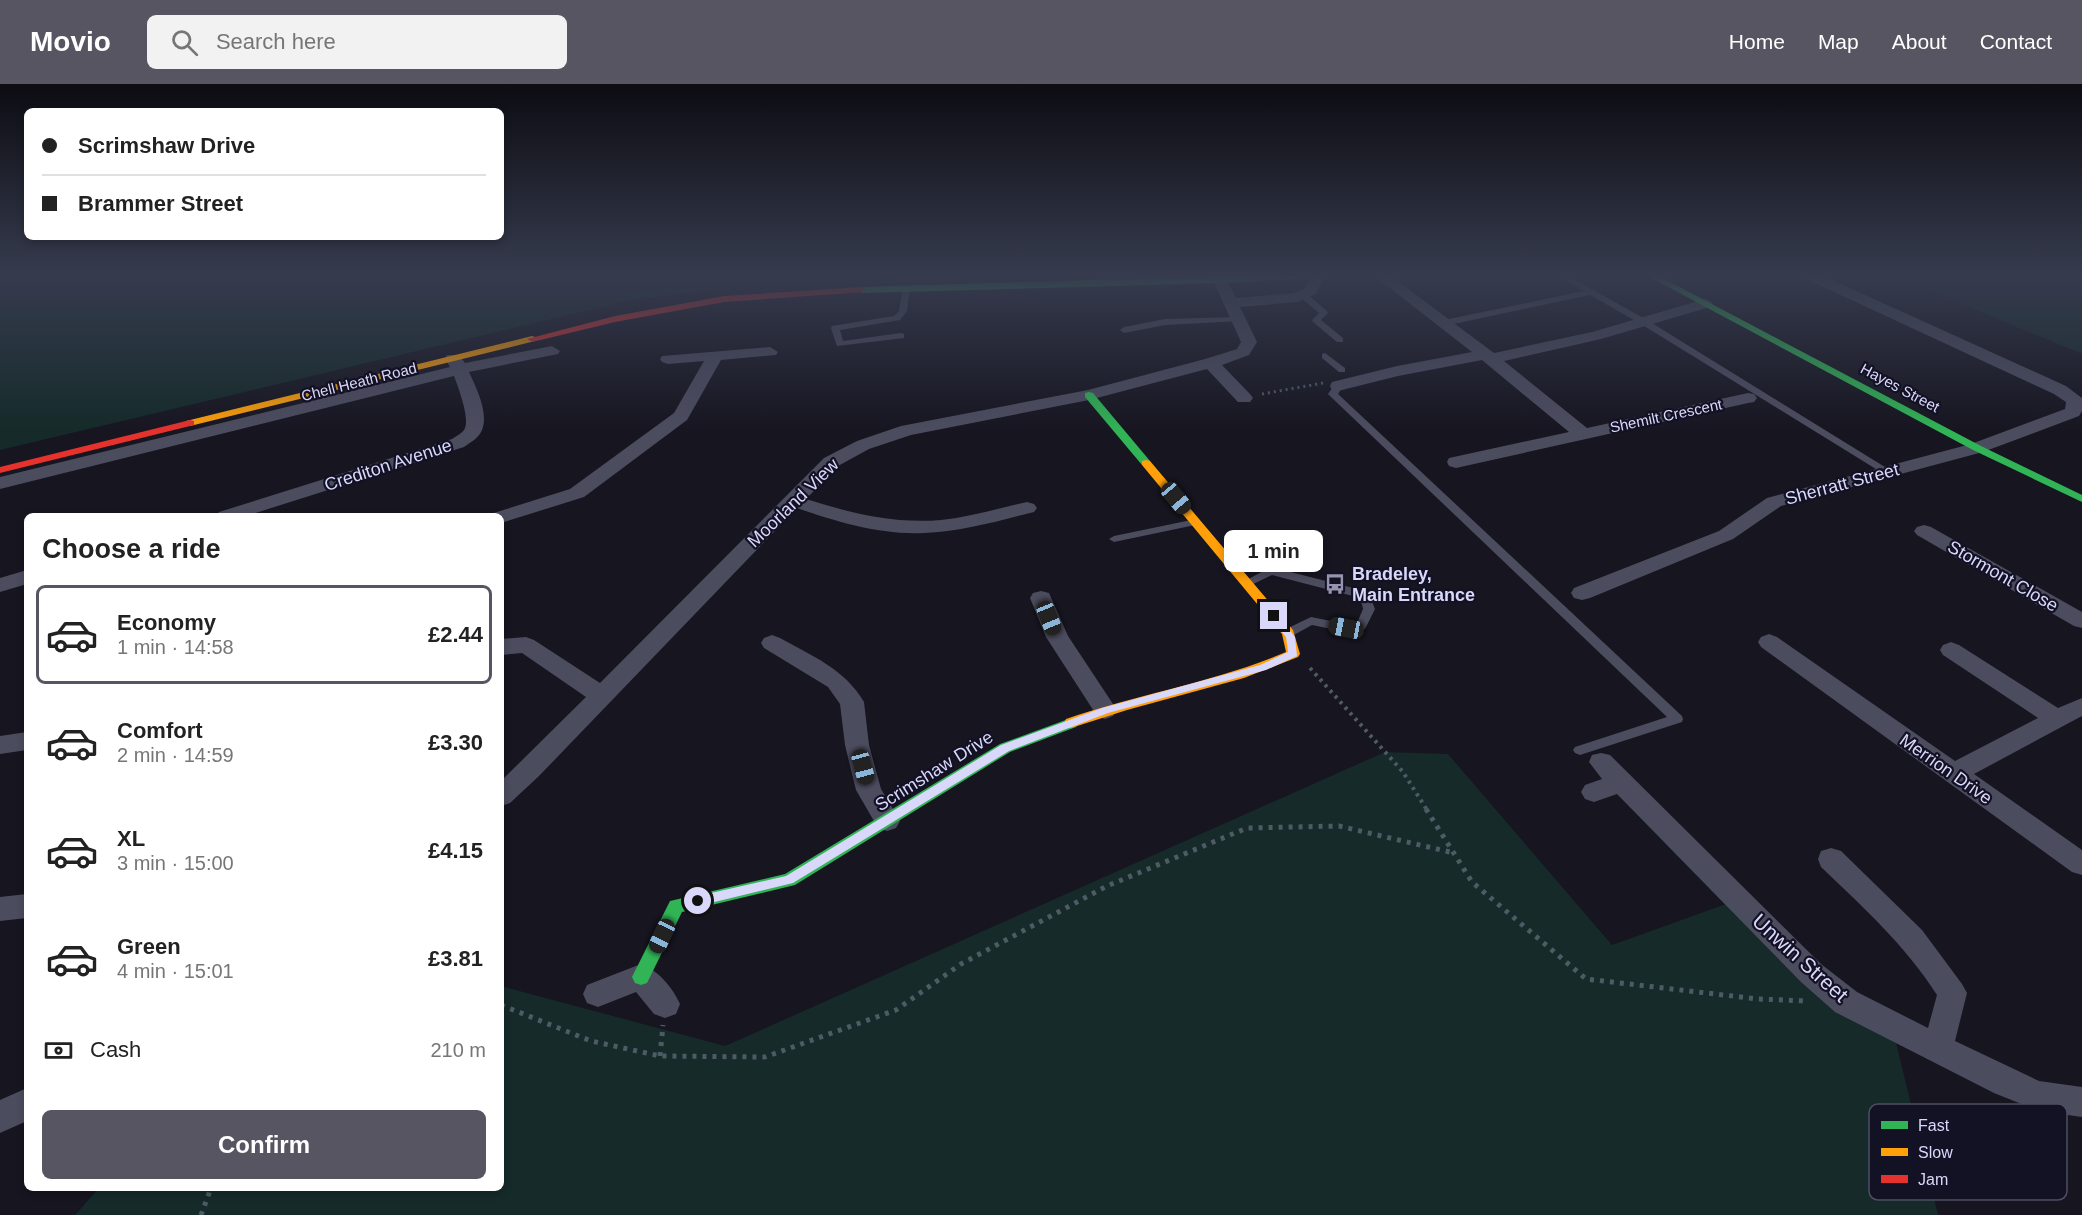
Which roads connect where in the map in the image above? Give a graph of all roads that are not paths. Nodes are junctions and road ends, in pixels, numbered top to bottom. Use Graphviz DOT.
graph roads {
  1 [pos="588,327"];
  2 [pos="843,327"];
  3 [pos="1141,327"];
  4 [pos="1242,327"];
  5 [pos="1324,327"];
  6 [pos="1449,327"];
  7 [pos="1627,327"];
  8 [pos="1652,327"];
  9 [pos="1750,327"];
  10 [pos="1922,327"];
  11 [pos="1124,330"];
  12 [pos="901,336"];
  13 [pos="1340,340"];
  14 [pos="552,351"];
  15 [pos="770,352"];
  16 [pos="716,356"];
  17 [pos="1325,356"];
  18 [pos="1488,356"];
  19 [pos="668,359"];
  20 [pos="1211,363"];
  21 [pos="457,364"];
  22 [pos="1340,378"];
  23 [pos="1262,394"];
  24 [pos="1089,395"];
  25 [pos="1244,398"];
  26 [pos="1748,398"];
  27 [pos="1226,402"];
  28 [pos="1583,434"];
  29 [pos="1977,448"];
  30 [pos="1456,462"];
  31 [pos="0,470"];
  32 [pos="1888,472"];
  33 [pos="0,483"];
  34 [pos="2082,499"];
  35 [pos="793,501"];
  36 [pos="290,506"];
  37 [pos="1027,508"];
  38 [pos="245,513"];
  39 [pos="504,516"];
  40 [pos="1196,522"];
  41 [pos="1923,531"];
  42 [pos="1114,539"];
  43 [pos="24,578"];
  44 [pos="1247,583"];
  45 [pos="0,585"];
  46 [pos="1582,593"];
  47 [pos="1041,598"];
  48 [pos="2082,621"];
  49 [pos="1288,633"];
  50 [pos="1769,642"];
  51 [pos="772,643"];
  52 [pos="504,647"];
  53 [pos="1952,650"];
  54 [pos="602,696"];
  55 [pos="2082,706"];
  56 [pos="1105,710"];
  57 [pos="2055,718"];
  58 [pos="24,741"];
  59 [pos="0,745"];
  60 [pos="1599,772"];
  61 [pos="1952,774"];
  62 [pos="504,793"];
  63 [pos="887,821"];
  64 [pos="1831,859"];
  65 [pos="2082,864"];
  66 [pos="24,906"];
  67 [pos="0,909"];
  68 [pos="641,977"];
  69 [pos="598,994"];
  70 [pos="665,1004"];
  71 [pos="1938,1050"];
  72 [pos="2082,1102"];
  73 [pos="24,1106"];
  74 [pos="0,1118"];
  1 -- 21 [label="street, Chell Heath Road"];
  2 -- 12 [label="lane"];
  3 -- 11 [label="lane"];
  4 -- 20 [label="street, Moorland View"];
  5 -- 13 [label="lane"];
  6 -- 18 [label="street"];
  7 -- 18 [label="street"];
  8 -- 32 [label="lane"];
  9 -- 29 [label="street, Hayes Street"];
  10 -- 29 [label="street, Sherratt Street"];
  14 -- 21 [label="street, Chell Heath Road"];
  15 -- 16 [label="street"];
  16 -- 19 [label="street"];
  16 -- 39 [label="street"];
  17 -- 22 [label="lane"];
  18 -- 22 [label="street"];
  18 -- 28 [label="street"];
  20 -- 24 [label="street, Moorland View"];
  20 -- 25 [label="street"];
  21 -- 31 [label="street, Chell Heath Road"];
  21 -- 33 [label="street, Chell Heath Road"];
  21 -- 36 [label="street, Crediton Avenue"];
  22 -- 60 [label="lane"];
  23 -- 25 [label="street"];
  24 -- 35 [label="street, Moorland View"];
  24 -- 40 [label="street"];
  25 -- 27 [label="street"];
  26 -- 28 [label="street, Shemilt Crescent"];
  28 -- 30 [label="street, Shemilt Crescent"];
  29 -- 32 [label="street, Sherratt Street"];
  29 -- 34 [label="street, Hayes Street"];
  32 -- 46 [label="street, Sherratt Street"];
  35 -- 37 [label="street"];
  35 -- 54 [label="street, Moorland View"];
  36 -- 38 [label="street, Crediton Avenue"];
  40 -- 42 [label="lane"];
  40 -- 44 [label="street"];
  41 -- 48 [label="street, Stormont Close"];
  43 -- 45 [label="street"];
  44 -- 49 [label="street"];
  44 -- 49 [label="lane"];
  47 -- 56 [label="street"];
  49 -- 56 [label="street, Scrimshaw Drive"];
  50 -- 61 [label="street, Merrion Drive"];
  51 -- 63 [label="street"];
  52 -- 54 [label="street"];
  53 -- 57 [label="street"];
  54 -- 62 [label="street, Moorland View"];
  55 -- 57 [label="street"];
  56 -- 63 [label="street, Scrimshaw Drive"];
  57 -- 61 [label="street"];
  58 -- 59 [label="street"];
  60 -- 71 [label="street, Unwin Street"];
  61 -- 65 [label="street, Merrion Drive"];
  63 -- 68 [label="street, Scrimshaw Drive"];
  64 -- 71 [label="street"];
  66 -- 67 [label="street"];
  68 -- 69 [label="street"];
  68 -- 70 [label="street"];
  71 -- 72 [label="street, Unwin Street"];
  73 -- 74 [label="street"];
}
